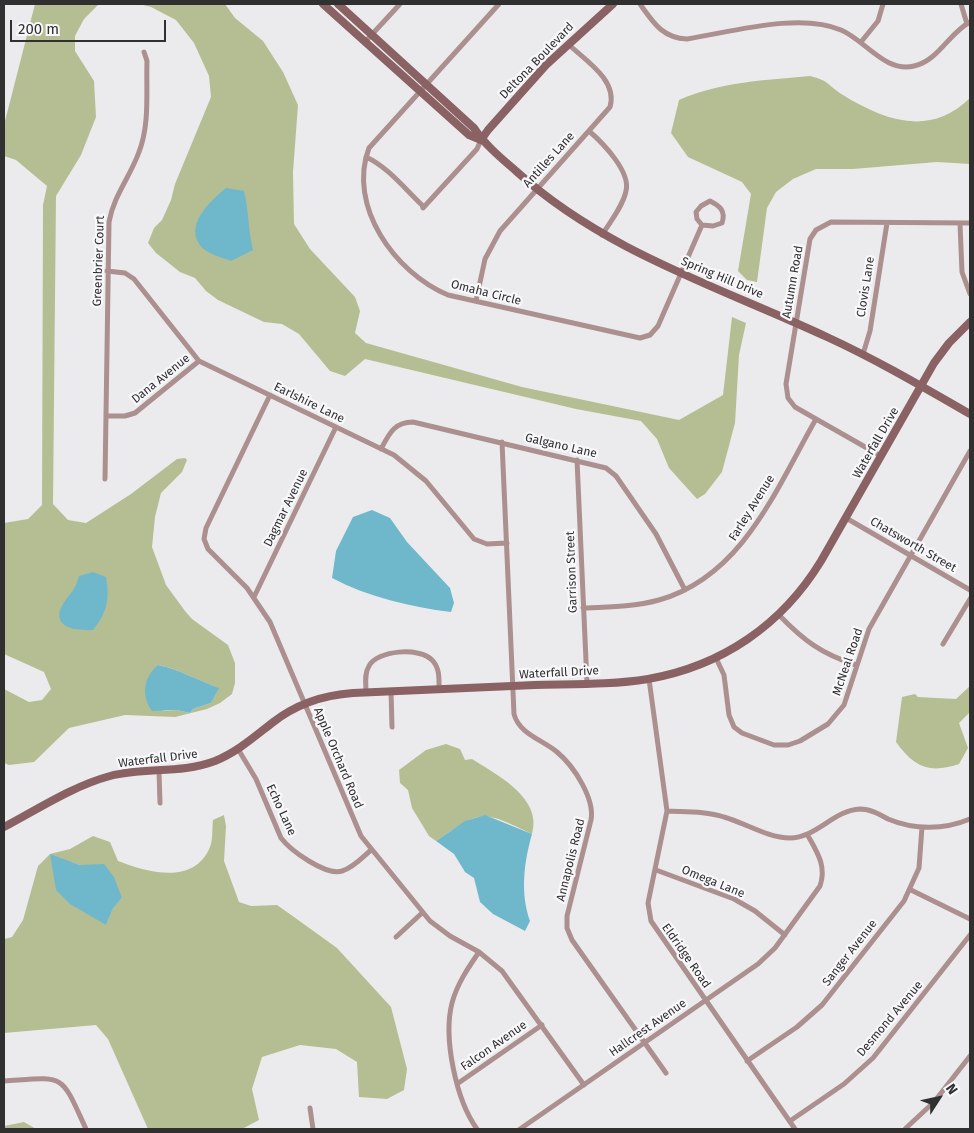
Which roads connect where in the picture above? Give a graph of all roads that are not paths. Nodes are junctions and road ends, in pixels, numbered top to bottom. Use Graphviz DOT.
graph roads {
  1 [pos="323,4"];
  2 [pos="338,4"];
  3 [pos="400,4"];
  4 [pos="499,4"];
  5 [pos="614,4"];
  6 [pos="640,4"];
  7 [pos="883,4"];
  8 [pos="961,4"];
  9 [pos="968,23"];
  10 [pos="372,34"];
  11 [pos="365,42"];
  12 [pos="861,42"];
  13 [pos="568,44"];
  14 [pos="144,52"];
  15 [pos="426,84"];
  16 [pos="420,91"];
  17 [pos="589,131"];
  18 [pos="481,140"];
  19 [pos="366,157"];
  20 [pos="536,190"];
  21 [pos="887,223"];
  22 [pos="970,223"];
  23 [pos="960,224"];
  24 [pos="702,225"];
  25 [pos="602,236"];
  26 [pos="107,271"];
  27 [pos="682,273"];
  28 [pos="970,294"];
  29 [pos="476,301"];
  30 [pos="970,322"];
  31 [pos="796,323"];
  32 [pos="863,354"];
  33 [pos="199,361"];
  34 [pos="921,386"];
  35 [pos="270,395"];
  36 [pos="970,414"];
  37 [pos="106,416"];
  38 [pos="816,419"];
  39 [pos="336,427"];
  40 [pos="502,442"];
  41 [pos="382,449"];
  42 [pos="970,451"];
  43 [pos="881,456"];
  44 [pos="577,460"];
  45 [pos="105,479"];
  46 [pos="846,518"];
  47 [pos="507,543"];
  48 [pos="911,556"];
  49 [pos="685,590"];
  50 [pos="970,590"];
  51 [pos="254,597"];
  52 [pos="970,600"];
  53 [pos="583,608"];
  54 [pos="779,615"];
  55 [pos="944,644"];
  56 [pos="716,658"];
  57 [pos="856,665"];
  58 [pos="649,678"];
  59 [pos="586,683"];
  60 [pos="513,686"];
  61 [pos="439,689"];
  62 [pos="391,691"];
  63 [pos="366,692"];
  64 [pos="304,704"];
  65 [pos="392,727"];
  66 [pos="238,749"];
  67 [pos="159,771"];
  68 [pos="160,802"];
  69 [pos="667,811"];
  70 [pos="970,819"];
  71 [pos="4,827"];
  72 [pos="922,827"];
  73 [pos="807,834"];
  74 [pos="371,850"];
  75 [pos="656,870"];
  76 [pos="910,890"];
  77 [pos="422,912"];
  78 [pos="970,919"];
  79 [pos="785,935"];
  80 [pos="970,935"];
  81 [pos="396,937"];
  82 [pos="479,952"];
  83 [pos="705,1001"];
  84 [pos="542,1025"];
  85 [pos="644,1043"];
  86 [pos="970,1056"];
  87 [pos="747,1061"];
  88 [pos="666,1073"];
  89 [pos="4,1081"];
  90 [pos="457,1084"];
  91 [pos="584,1085"];
  92 [pos="310,1108"];
  93 [pos="790,1121"];
  94 [pos="86,1129"];
  95 [pos="313,1129"];
  96 [pos="477,1129"];
  97 [pos="520,1129"];
  98 [pos="796,1129"];
  99 [pos="905,1129"];
  1 -- 11 [label="street, Spring Hill Drive"];
  2 -- 10 [label="street, Spring Hill Drive"];
  3 -- 10 [label="street"];
  4 -- 15 [label="street"];
  5 -- 13 [label="street, Deltona Boulevard"];
  6 -- 12 [label="street"];
  7 -- 12 [label="street"];
  8 -- 9 [label="street"];
  9 -- 12 [label="street"];
  10 -- 11 [label="street"];
  10 -- 15 [label="street, Spring Hill Drive"];
  11 -- 16 [label="street, Spring Hill Drive"];
  13 -- 17 [label="street, Antilles Lane"];
  13 -- 18 [label="street, Deltona Boulevard"];
  14 -- 26 [label="street, Greenbrier Court"];
  15 -- 16 [label="street"];
  15 -- 18 [label="street, Spring Hill Drive"];
  16 -- 18 [label="street, Spring Hill Drive"];
  16 -- 19 [label="street"];
  17 -- 20 [label="street, Antilles Lane"];
  17 -- 25 [label="street"];
  18 -- 19 [label="street"];
  18 -- 20 [label="street, Spring Hill Drive"];
  19 -- 29 [label="street, Omaha Circle"];
  20 -- 25 [label="street, Spring Hill Drive"];
  20 -- 29 [label="street, Antilles Lane"];
  21 -- 23 [label="street, Autumn Road"];
  21 -- 31 [label="street, Autumn Road"];
  21 -- 32 [label="street, Clovis Lane"];
  22 -- 23 [label="street, Autumn Road"];
  23 -- 28 [label="street"];
  24 -- 24 [label="street, Omaha Circle"];
  24 -- 27 [label="street, Omaha Circle"];
  25 -- 27 [label="street, Spring Hill Drive"];
  26 -- 33 [label="street, Earlshire Lane"];
  26 -- 37 [label="street, Greenbrier Court"];
  27 -- 29 [label="street, Omaha Circle"];
  27 -- 31 [label="street, Spring Hill Drive"];
  30 -- 34 [label="street, Waterfall Drive"];
  31 -- 32 [label="street, Spring Hill Drive"];
  31 -- 38 [label="street, Autumn Road"];
  32 -- 34 [label="street, Spring Hill Drive"];
  33 -- 35 [label="street, Earlshire Lane"];
  33 -- 37 [label="street, Dana Avenue"];
  34 -- 36 [label="street, Spring Hill Drive"];
  34 -- 43 [label="street, Waterfall Drive"];
  35 -- 39 [label="street, Earlshire Lane"];
  35 -- 51 [label="street, Apple Orchard Road"];
  37 -- 45 [label="street, Greenbrier Court"];
  38 -- 43 [label="street"];
  38 -- 49 [label="street, Farley Avenue"];
  39 -- 41 [label="street, Earlshire Lane"];
  39 -- 51 [label="street, Dagmar Avenue"];
  40 -- 41 [label="street, Galgano Lane"];
  40 -- 44 [label="street, Galgano Lane"];
  40 -- 47 [label="street, Annapolis Road"];
  41 -- 47 [label="street, Earlshire Lane"];
  42 -- 48 [label="street, McNeal Road"];
  43 -- 46 [label="street, Waterfall Drive"];
  44 -- 49 [label="street, Galgano Lane"];
  44 -- 53 [label="street, Garrison Street"];
  46 -- 48 [label="street, Chatsworth Street"];
  46 -- 54 [label="street, Waterfall Drive"];
  47 -- 60 [label="street, Annapolis Road"];
  48 -- 50 [label="street, Chatsworth Street"];
  48 -- 57 [label="street, McNeal Road"];
  49 -- 53 [label="street, Farley Avenue"];
  51 -- 64 [label="street, Apple Orchard Road"];
  52 -- 55 [label="street"];
  53 -- 59 [label="street, Garrison Street"];
  54 -- 56 [label="street, Waterfall Drive"];
  54 -- 57 [label="street"];
  56 -- 57 [label="street, McNeal Road"];
  56 -- 58 [label="street, Waterfall Drive"];
  58 -- 59 [label="street, Waterfall Drive"];
  58 -- 69 [label="street, Eldridge Road"];
  59 -- 60 [label="street, Waterfall Drive"];
  60 -- 61 [label="street, Waterfall Drive"];
  60 -- 85 [label="street, Annapolis Road"];
  61 -- 62 [label="street, Waterfall Drive"];
  61 -- 63 [label="street"];
  62 -- 63 [label="street, Waterfall Drive"];
  62 -- 65 [label="street"];
  63 -- 64 [label="street, Waterfall Drive"];
  64 -- 66 [label="street, Waterfall Drive"];
  64 -- 74 [label="street, Apple Orchard Road"];
  66 -- 67 [label="street, Waterfall Drive"];
  66 -- 74 [label="street, Echo Lane"];
  67 -- 68 [label="street"];
  67 -- 71 [label="street, Waterfall Drive"];
  69 -- 73 [label="street"];
  69 -- 75 [label="street, Eldridge Road"];
  70 -- 72 [label="street"];
  72 -- 73 [label="street"];
  72 -- 76 [label="street, Sanger Avenue"];
  73 -- 79 [label="street, Hallcrest Avenue"];
  74 -- 77 [label="street, Apple Orchard Road"];
  75 -- 79 [label="street, Omega Lane"];
  75 -- 83 [label="street, Eldridge Road"];
  76 -- 78 [label="street"];
  76 -- 87 [label="street, Sanger Avenue"];
  77 -- 81 [label="street"];
  77 -- 82 [label="street, Apple Orchard Road"];
  79 -- 83 [label="street, Hallcrest Avenue"];
  80 -- 93 [label="street, Desmond Avenue"];
  82 -- 84 [label="street, Apple Orchard Road"];
  82 -- 90 [label="street"];
  83 -- 85 [label="street, Hallcrest Avenue"];
  83 -- 87 [label="street, Eldridge Road"];
  84 -- 90 [label="street, Falcon Avenue"];
  84 -- 91 [label="street, Apple Orchard Road"];
  85 -- 88 [label="street, Annapolis Road"];
  85 -- 91 [label="street, Hallcrest Avenue"];
  86 -- 99 [label="street"];
  87 -- 93 [label="street, Eldridge Road"];
  89 -- 94 [label="street"];
  90 -- 96 [label="street"];
  91 -- 97 [label="street, Hallcrest Avenue"];
  92 -- 95 [label="street"];
  93 -- 98 [label="street, Eldridge Road"];
}
